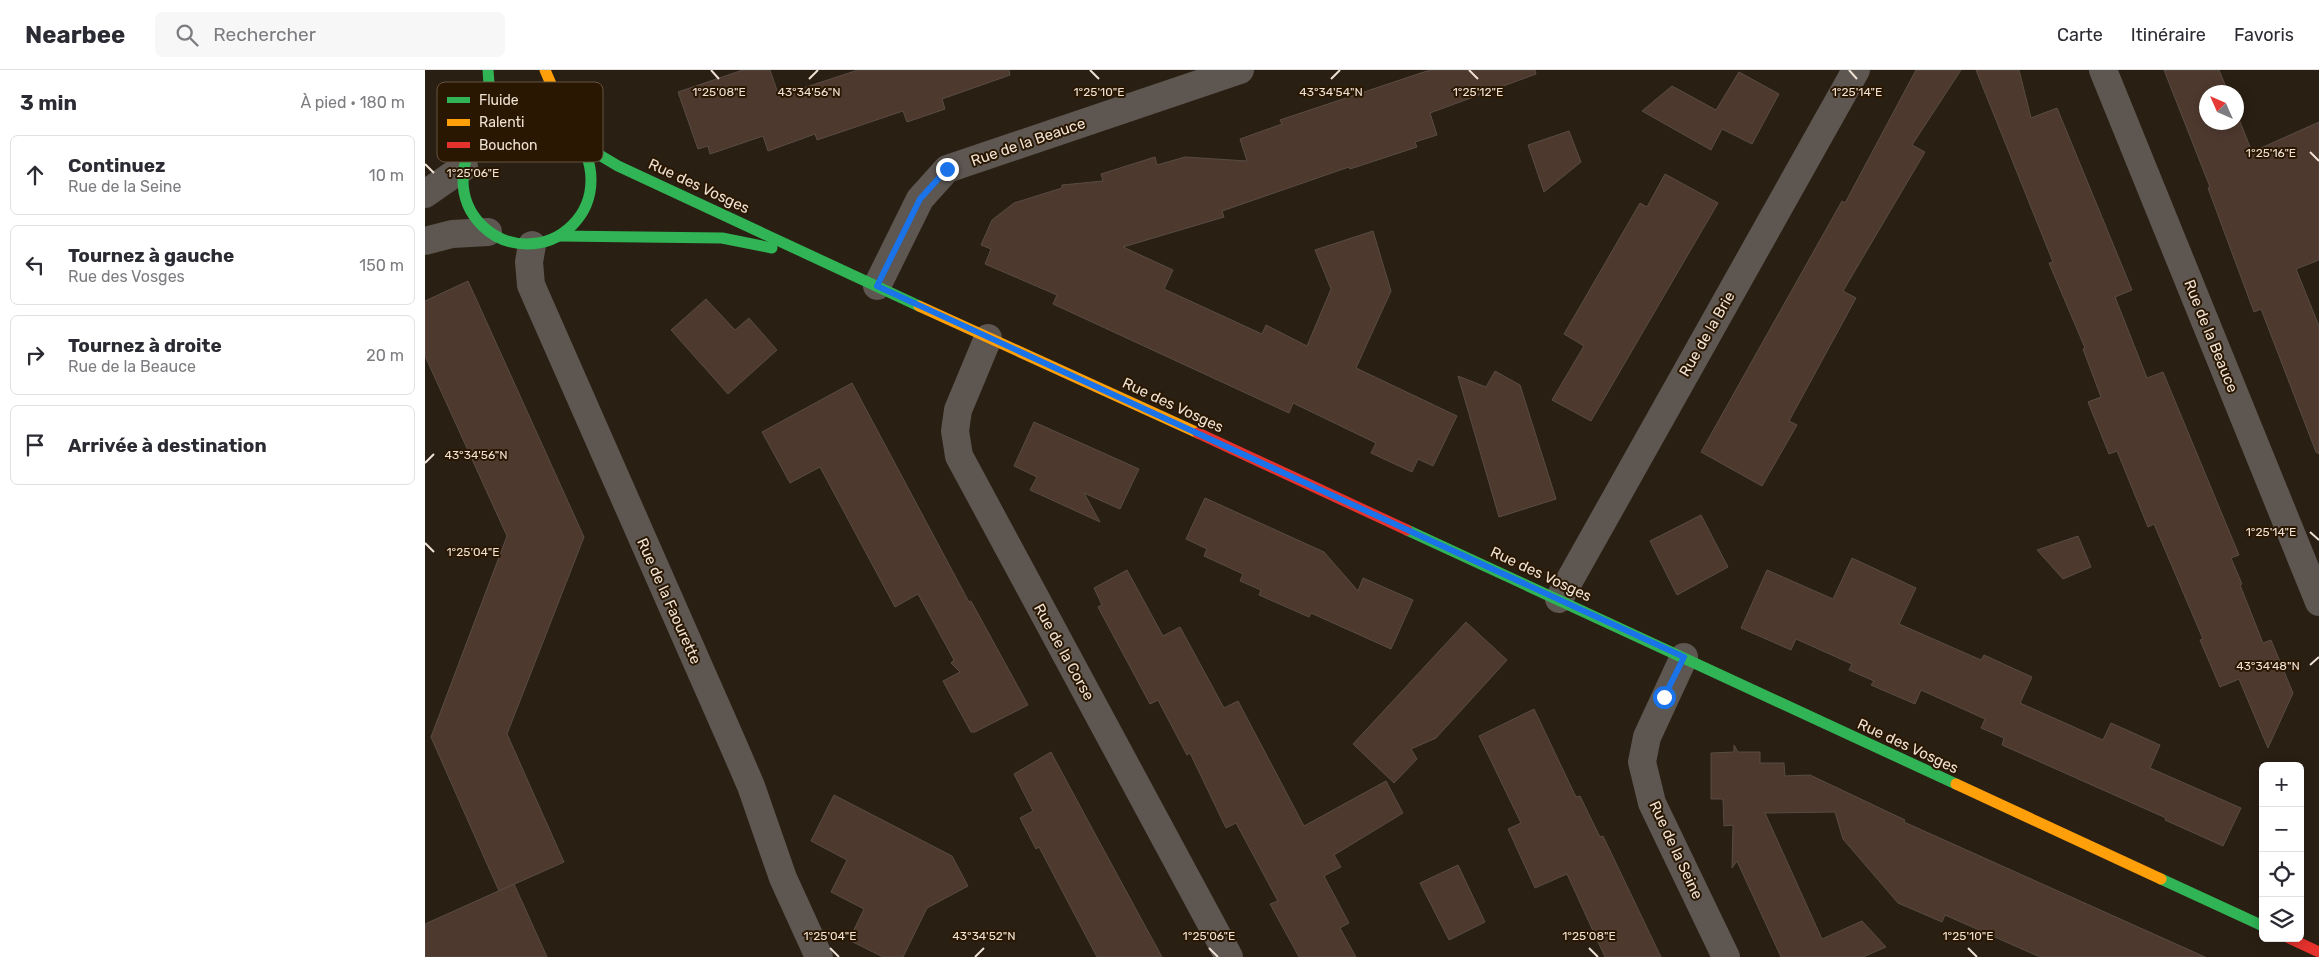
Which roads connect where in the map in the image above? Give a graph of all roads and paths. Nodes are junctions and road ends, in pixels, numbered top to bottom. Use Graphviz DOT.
graph roads {
  1 [pos="545,70"];
  2 [pos="1240,70"];
  3 [pos="1856,70"];
  4 [pos="2103,70"];
  5 [pos="550,82"];
  6 [pos="603,156"];
  7 [pos="465,162"];
  8 [pos="588,162"];
  9 [pos="464,167"];
  10 [pos="425,194"];
  11 [pos="488,232"];
  12 [pos="560,236"];
  13 [pos="425,241"];
  14 [pos="532,244"];
  15 [pos="805,254"];
  16 [pos="877,286"];
  17 [pos="989,338"];
  18 [pos="1559,599"];
  19 [pos="2319,602"];
  20 [pos="1684,657"];
  21 [pos="2259,924"];
  22 [pos="2298,942"];
  23 [pos="2319,952"];
  24 [pos="819,957"];
  25 [pos="1229,957"];
  26 [pos="1726,957"];
  1 -- 5 [label="street, Rue des Vosges"];
  2 -- 16 [label="street, Rue de la Beauce"];
  3 -- 18 [label="street, Rue de la Brie"];
  4 -- 19 [label="street, Rue de la Beauce"];
  6 -- 15 [label="street, Rue des Vosges"];
  7 -- 9 [label="street, Rue des Vosges"];
  8 -- 12 [label="street, Rue des Vosges"];
  9 -- 10 [label="street"];
  9 -- 11 [label="street, Rue des Vosges"];
  11 -- 13 [label="street"];
  11 -- 14 [label="street, Rue des Vosges"];
  12 -- 14 [label="street, Rue des Vosges"];
  12 -- 15 [label="street, Rue des Vosges"];
  14 -- 24 [label="street, Rue de la Faourette"];
  15 -- 16 [label="street, Rue des Vosges"];
  16 -- 17 [label="street, Rue des Vosges"];
  17 -- 18 [label="street, Rue des Vosges"];
  17 -- 25 [label="street, Rue de la Corse"];
  18 -- 20 [label="street, Rue des Vosges"];
  20 -- 21 [label="street, Rue des Vosges"];
  20 -- 26 [label="street, Rue de la Seine"];
  22 -- 23 [label="street"];
}
